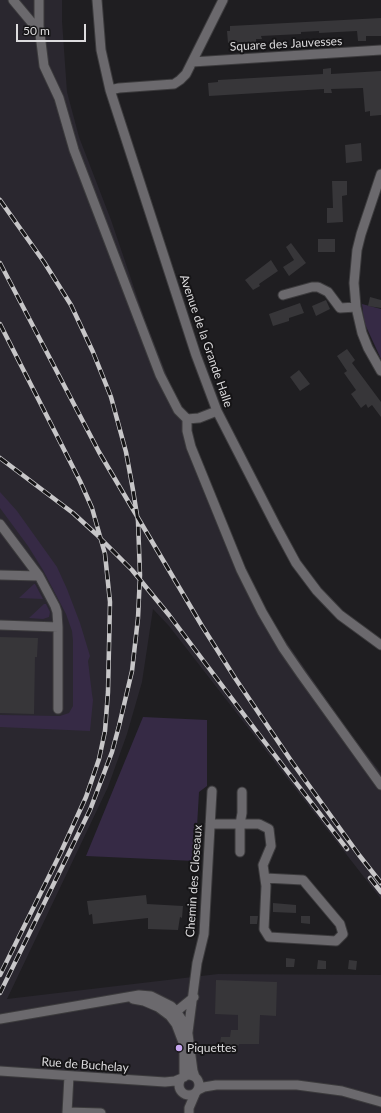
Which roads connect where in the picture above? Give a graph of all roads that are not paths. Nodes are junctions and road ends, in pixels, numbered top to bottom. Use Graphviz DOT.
graph roads {
  1 [pos="13,0"];
  2 [pos="38,0"];
  3 [pos="97,0"];
  4 [pos="223,0"];
  5 [pos="39,26"];
  6 [pos="381,50"];
  7 [pos="192,62"];
  8 [pos="110,90"];
  9 [pos="381,174"];
  10 [pos="283,295"];
  11 [pos="356,307"];
  12 [pos="381,371"];
  13 [pos="218,411"];
  14 [pos="187,419"];
  15 [pos="0,524"];
  16 [pos="0,575"];
  17 [pos="39,576"];
  18 [pos="0,625"];
  19 [pos="58,627"];
  20 [pos="381,645"];
  21 [pos="58,709"];
  22 [pos="381,785"];
  23 [pos="212,791"];
  24 [pos="242,792"];
  25 [pos="210,824"];
  26 [pos="240,824"];
  27 [pos="240,852"];
  28 [pos="265,878"];
  29 [pos="194,996"];
  30 [pos="173,1014"];
  31 [pos="0,1018"];
  32 [pos="188,1034"];
  33 [pos="0,1071"];
  34 [pos="69,1076"];
  35 [pos="183,1078"];
  36 [pos="196,1078"];
  37 [pos="168,1082"];
  38 [pos="216,1085"];
  39 [pos="181,1091"];
  40 [pos="196,1092"];
  41 [pos="381,1102"];
  42 [pos="189,1110"];
  43 [pos="67,1112"];
  44 [pos="101,1113"];
  1 -- 5 [label="street"];
  2 -- 5 [label="street"];
  3 -- 8 [label="street, Avenue de la Grande Halle"];
  4 -- 7 [label="street"];
  5 -- 14 [label="street"];
  6 -- 7 [label="street, Square des Jauvesses"];
  7 -- 8 [label="street"];
  8 -- 13 [label="street, Avenue de la Grande Halle"];
  9 -- 11 [label="street"];
  10 -- 11 [label="street"];
  11 -- 12 [label="street"];
  13 -- 14 [label="street"];
  13 -- 20 [label="street, Avenue de la Grande Halle"];
  14 -- 22 [label="street"];
  15 -- 17 [label="street"];
  16 -- 17 [label="street"];
  17 -- 19 [label="street"];
  18 -- 19 [label="street"];
  19 -- 21 [label="street"];
  23 -- 25 [label="street, Chemin des Closeaux"];
  24 -- 26 [label="street"];
  25 -- 26 [label="street"];
  25 -- 29 [label="street, Chemin des Closeaux"];
  26 -- 27 [label="street"];
  26 -- 28 [label="street"];
  28 -- 28 [label="street"];
  29 -- 30 [label="street"];
  29 -- 32 [label="street, Chemin des Closeaux"];
  30 -- 31 [label="street"];
  30 -- 32 [label="street"];
  30 -- 35 [label="street"];
  32 -- 36 [label="street"];
  33 -- 34 [label="street, Rue de Buchelay"];
  34 -- 37 [label="street, Rue de Buchelay"];
  34 -- 43 [label="street"];
  35 -- 36 [label="street"];
  35 -- 37 [label="street, Rue de Buchelay"];
  35 -- 39 [label="street"];
  36 -- 38 [label="street"];
  36 -- 40 [label="street"];
  37 -- 39 [label="street"];
  38 -- 40 [label="street"];
  38 -- 41 [label="street"];
  39 -- 40 [label="street"];
  39 -- 42 [label="street"];
  40 -- 42 [label="street"];
  43 -- 44 [label="street"];
}
